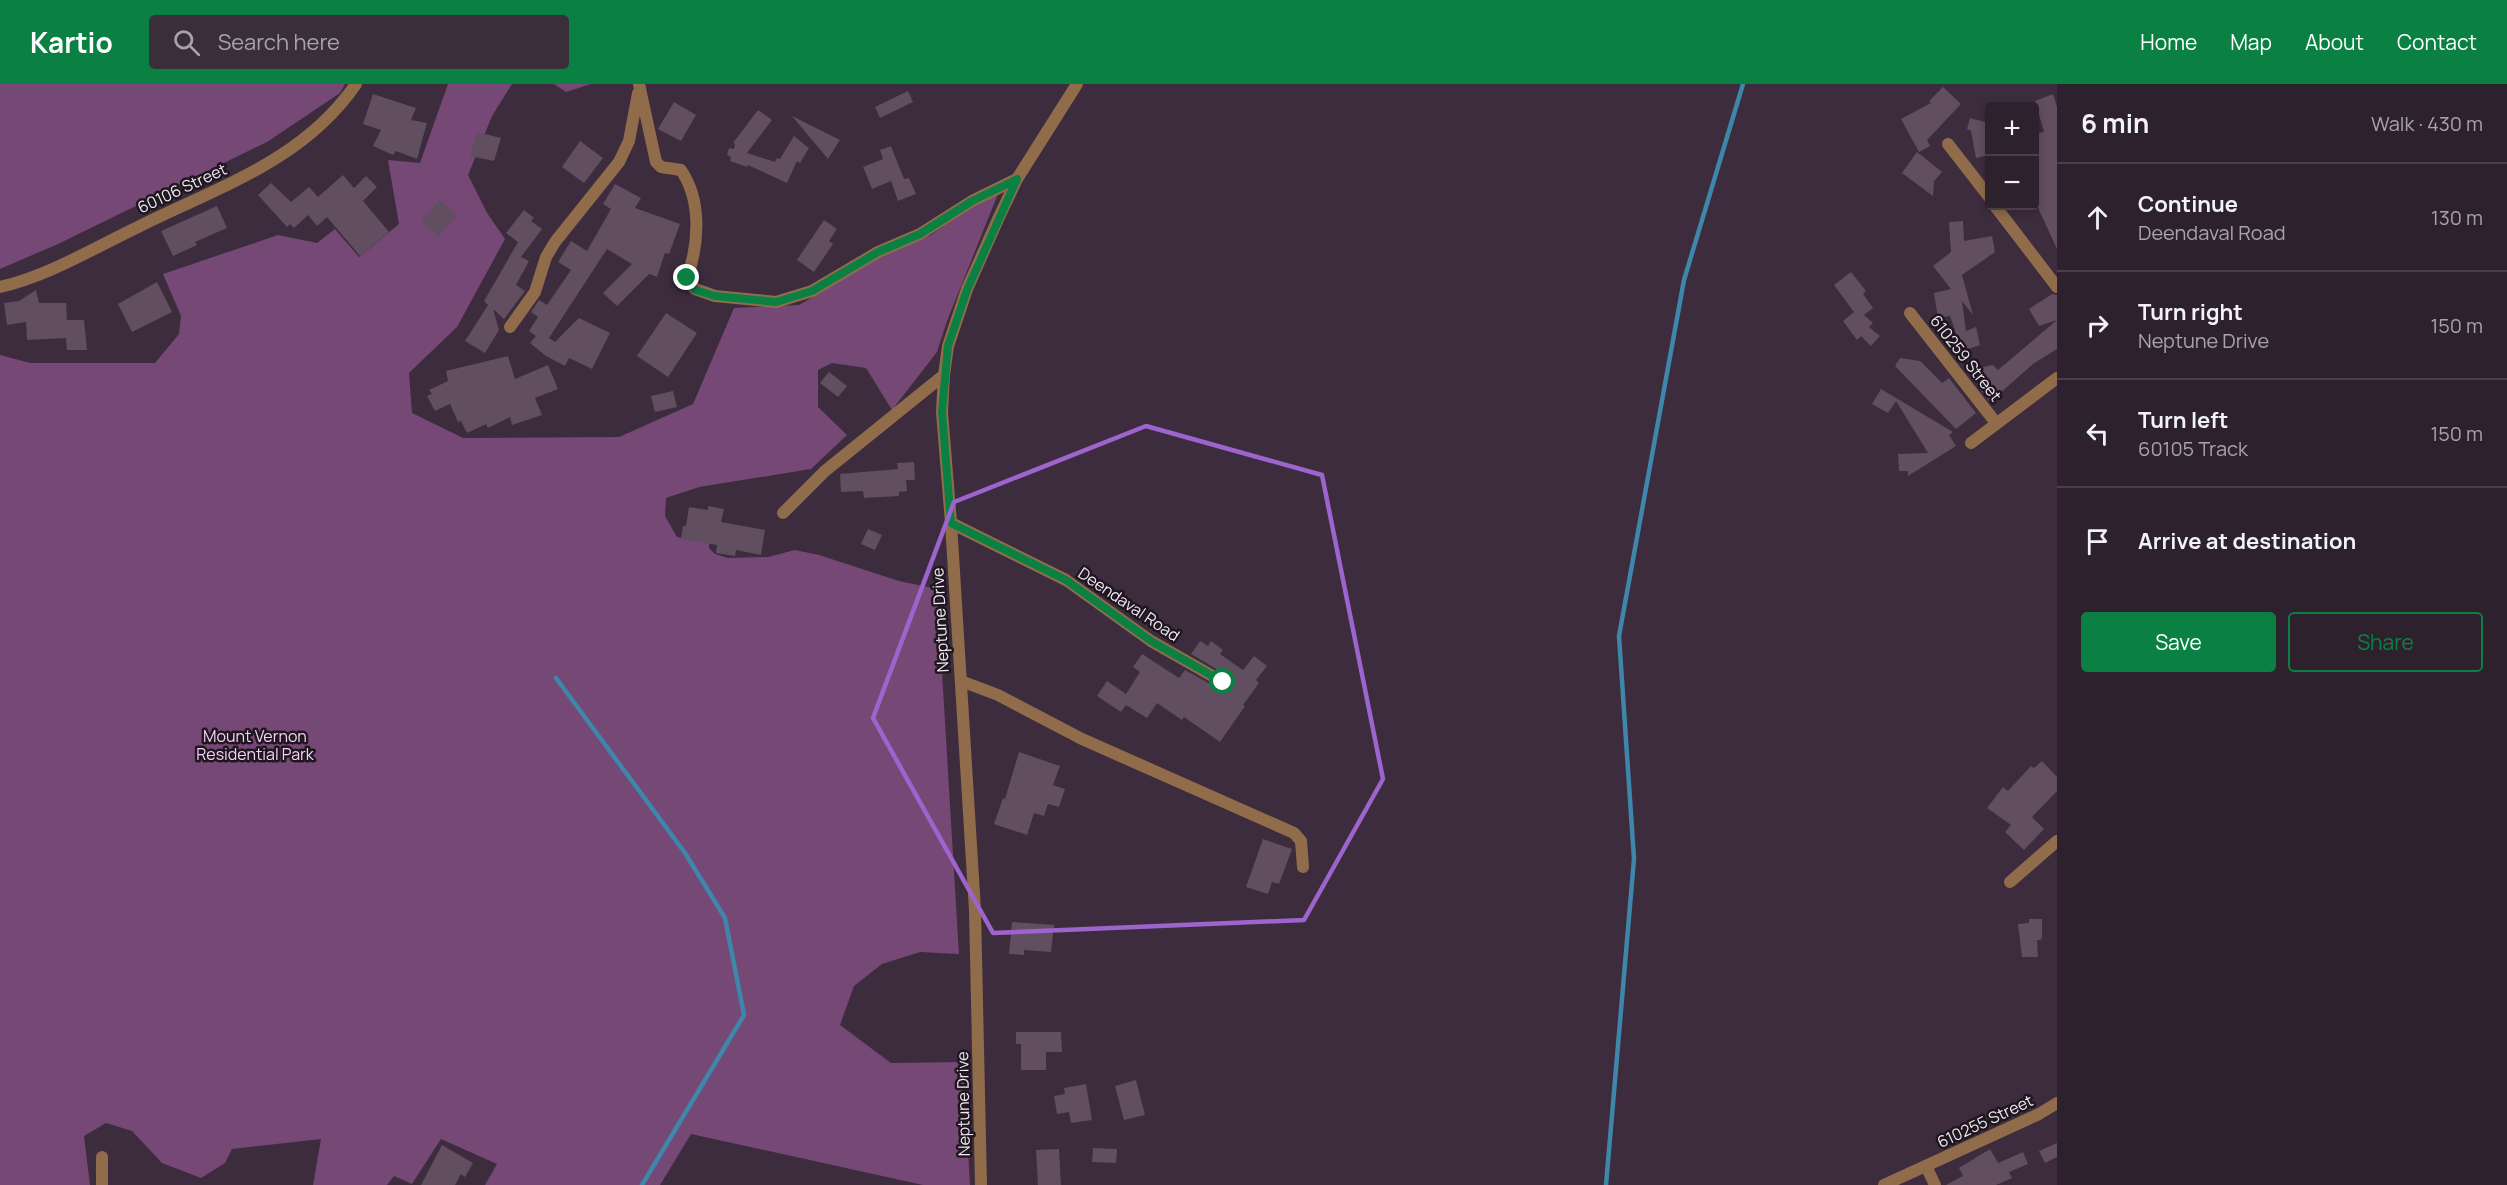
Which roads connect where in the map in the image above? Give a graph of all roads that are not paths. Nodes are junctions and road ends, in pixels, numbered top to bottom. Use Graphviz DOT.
graph roads {
  1 [pos="356,84"];
  2 [pos="1077,84"];
  3 [pos="639,86"];
  4 [pos="1948,144"];
  5 [pos="1017,179"];
  6 [pos="1985,193"];
  7 [pos="1998,210"];
  8 [pos="2057,286"];
  9 [pos="0,287"];
  10 [pos="1910,313"];
  11 [pos="510,327"];
  12 [pos="944,375"];
  13 [pos="2057,378"];
  14 [pos="1996,423"];
  15 [pos="1971,443"];
  16 [pos="783,513"];
  17 [pos="951,523"];
  18 [pos="961,681"];
  19 [pos="1223,682"];
  20 [pos="2057,841"];
  21 [pos="1303,867"];
  22 [pos="2010,882"];
  23 [pos="2057,1103"];
  24 [pos="102,1157"];
  25 [pos="1926,1166"];
  26 [pos="102,1185"];
  27 [pos="981,1185"];
  28 [pos="1884,1185"];
  29 [pos="1935,1185"];
  1 -- 9 [label="street, 60106 Street"];
  2 -- 5 [label="street, Neptune Drive"];
  3 -- 5 [label="street"];
  3 -- 11 [label="street"];
  4 -- 6 [label="street"];
  5 -- 12 [label="street, Neptune Drive"];
  7 -- 8 [label="street"];
  10 -- 14 [label="street, 610259 Street"];
  12 -- 16 [label="street"];
  12 -- 17 [label="street, Neptune Drive"];
  13 -- 14 [label="street"];
  14 -- 15 [label="street"];
  17 -- 18 [label="street, Neptune Drive"];
  17 -- 19 [label="street, Deendaval Road"];
  18 -- 21 [label="street"];
  18 -- 27 [label="street, Neptune Drive"];
  20 -- 22 [label="street"];
  23 -- 25 [label="street, 610255 Street"];
  24 -- 26 [label="street"];
  25 -- 28 [label="street, 610255 Street"];
  25 -- 29 [label="street, 610255 Street"];
}
